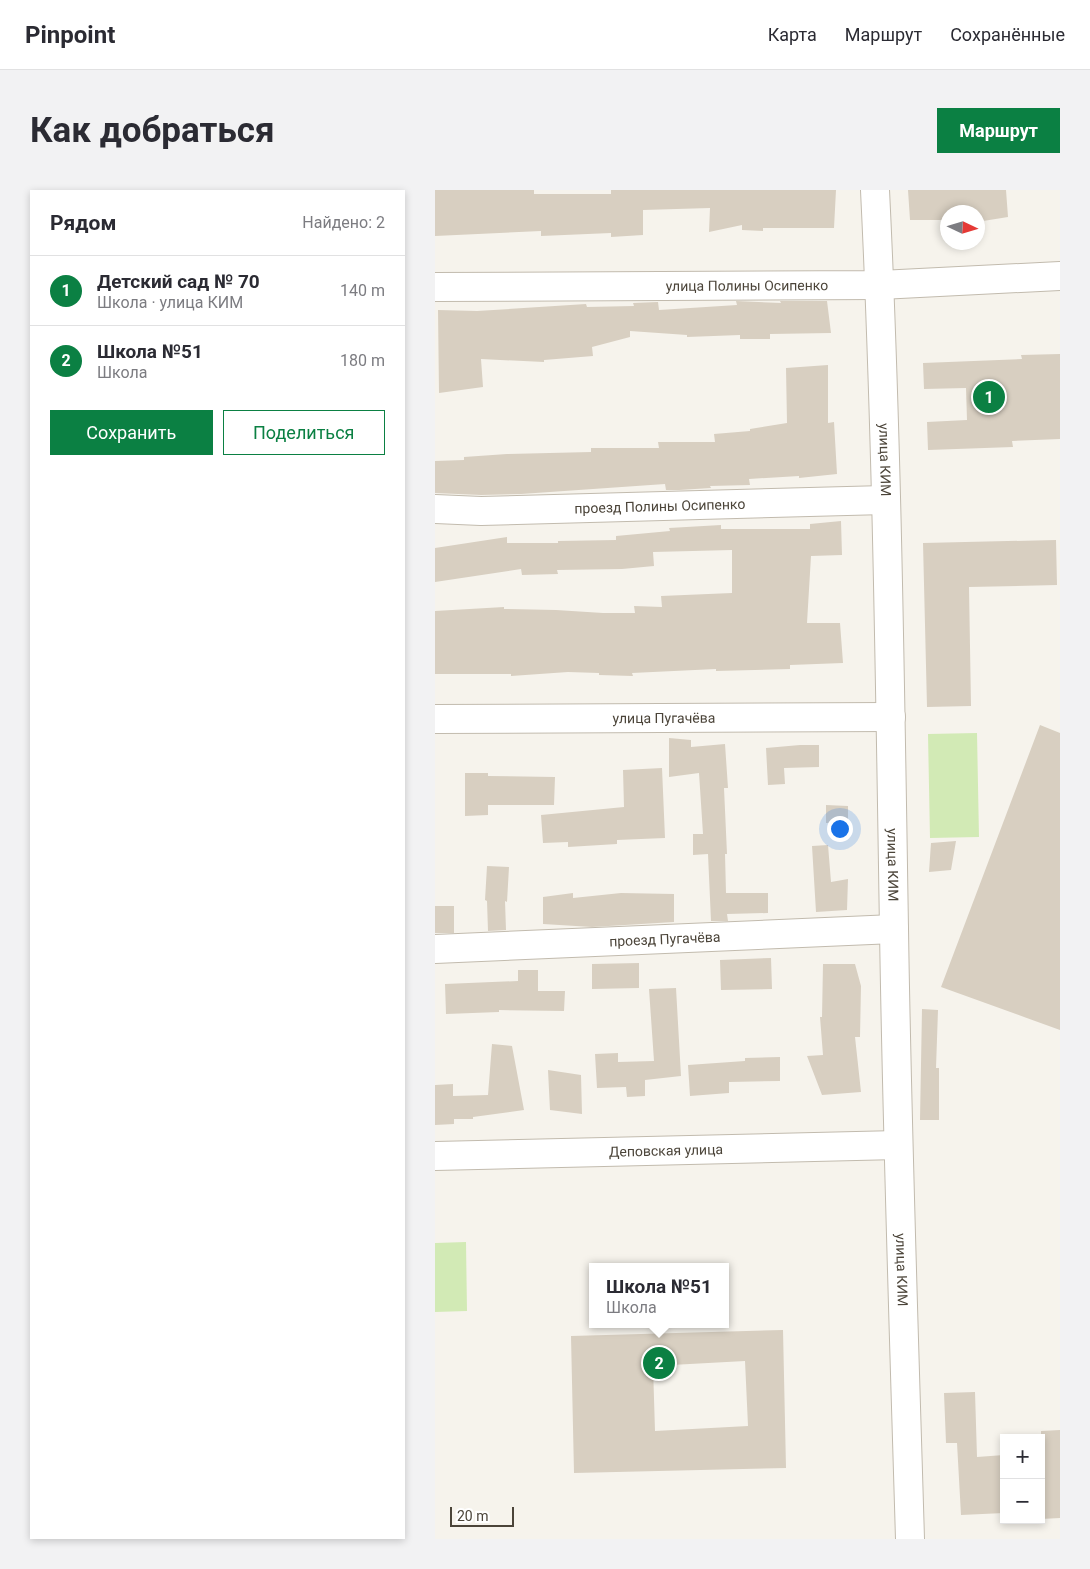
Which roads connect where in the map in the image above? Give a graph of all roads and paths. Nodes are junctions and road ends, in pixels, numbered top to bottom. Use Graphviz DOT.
graph roads {
  1 [pos="875,190"];
  2 [pos="1060,276"];
  3 [pos="880,285"];
  4 [pos="435,287"];
  5 [pos="885,500"];
  6 [pos="435,509"];
  7 [pos="891,717"];
  8 [pos="435,719"];
  9 [pos="894,929"];
  10 [pos="435,949"];
  11 [pos="899,1145"];
  12 [pos="435,1156"];
  13 [pos="910,1539"];
  1 -- 3 [label="street, улица КИМ"];
  2 -- 3 [label="street, улица Полины Осипенко"];
  3 -- 4 [label="street, улица Полины Осипенко"];
  3 -- 5 [label="street, улица КИМ"];
  5 -- 6 [label="street, проезд Полины Осипенко"];
  5 -- 7 [label="street, улица КИМ"];
  7 -- 8 [label="street, улица Пугачёва"];
  7 -- 9 [label="street, улица КИМ"];
  9 -- 10 [label="street, проезд Пугачёва"];
  9 -- 11 [label="street, улица КИМ"];
  11 -- 12 [label="street, Деповская улица"];
  11 -- 13 [label="street, улица КИМ"];
}
